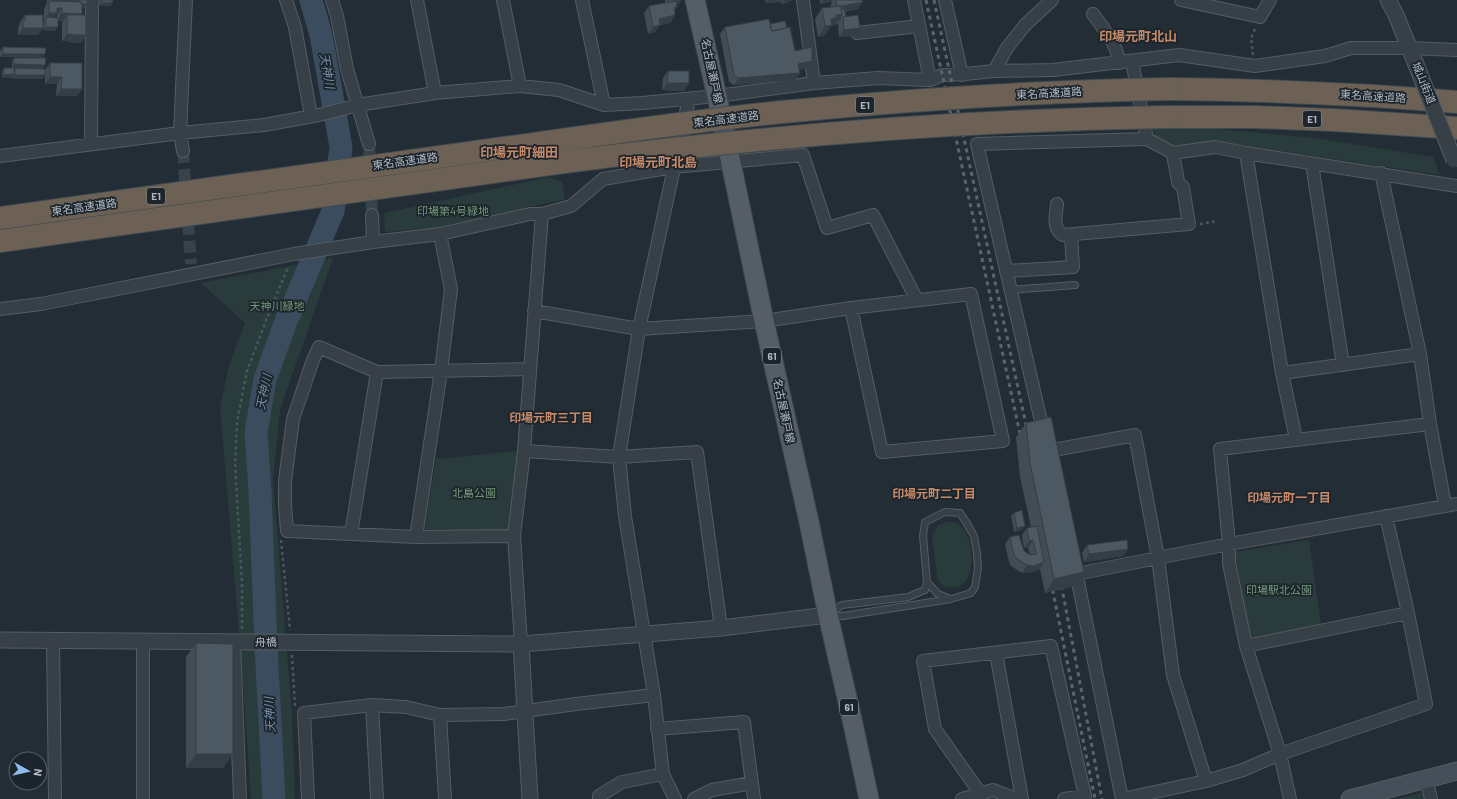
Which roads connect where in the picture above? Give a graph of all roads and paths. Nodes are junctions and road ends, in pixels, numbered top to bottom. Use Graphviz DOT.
graph roads {
  1 [pos="92,0"];
  2 [pos="186,0"];
  3 [pos="286,0"];
  4 [pos="332,0"];
  5 [pos="417,0"];
  6 [pos="503,0"];
  7 [pos="582,0"];
  8 [pos="695,0"];
  9 [pos="803,0"];
  10 [pos="914,0"];
  11 [pos="945,0"];
  12 [pos="1181,0"];
  13 [pos="1270,0"];
  14 [pos="1388,0"];
  15 [pos="1047,2"];
  16 [pos="1093,14"];
  17 [pos="919,26"];
  18 [pos="857,33"];
  19 [pos="1251,38"];
  20 [pos="1457,50"];
  21 [pos="1412,55"];
  22 [pos="1132,61"];
  23 [pos="1119,63"];
  24 [pos="1255,66"];
  25 [pos="994,71"];
  26 [pos="962,75"];
  27 [pos="930,80"];
  28 [pos="814,83"];
  29 [pos="520,86"];
  30 [pos="435,93"];
  31 [pos="717,96"];
  32 [pos="690,99"];
  33 [pos="1457,102"];
  34 [pos="604,105"];
  35 [pos="355,106"];
  36 [pos="315,116"];
  37 [pos="1457,128"];
  38 [pos="180,133"];
  39 [pos="1147,139"];
  40 [pos="91,144"];
  41 [pos="369,144"];
  42 [pos="183,151"];
  43 [pos="1173,153"];
  44 [pos="1246,153"];
  45 [pos="0,156"];
  46 [pos="730,161"];
  47 [pos="1312,164"];
  48 [pos="1456,164"];
  49 [pos="673,167"];
  50 [pos="1381,173"];
  51 [pos="1457,186"];
  52 [pos="1058,204"];
  53 [pos="542,214"];
  54 [pos="372,215"];
  55 [pos="0,218"];
  56 [pos="1217,221"];
  57 [pos="1189,224"];
  58 [pos="440,234"];
  59 [pos="1071,236"];
  60 [pos="0,241"];
  61 [pos="373,242"];
  62 [pos="294,254"];
  63 [pos="1006,271"];
  64 [pos="1075,285"];
  65 [pos="1011,290"];
  66 [pos="917,300"];
  67 [pos="0,308"];
  68 [pos="851,308"];
  69 [pos="534,311"];
  70 [pos="764,321"];
  71 [pos="639,329"];
  72 [pos="1420,354"];
  73 [pos="1343,365"];
  74 [pos="530,369"];
  75 [pos="441,371"];
  76 [pos="377,372"];
  77 [pos="1282,373"];
  78 [pos="1430,424"];
  79 [pos="1296,440"];
  80 [pos="524,451"];
  81 [pos="619,457"];
  82 [pos="1451,504"];
  83 [pos="1386,516"];
  84 [pos="287,531"];
  85 [pos="351,534"];
  86 [pos="514,536"];
  87 [pos="416,537"];
  88 [pos="1229,544"];
  89 [pos="1158,558"];
  90 [pos="1073,559"];
  91 [pos="1076,574"];
  92 [pos="927,582"];
  93 [pos="952,599"];
  94 [pos="1408,613"];
  95 [pos="828,615"];
  96 [pos="721,628"];
  97 [pos="644,634"];
  98 [pos="0,640"];
  99 [pos="53,640"];
  100 [pos="143,641"];
  101 [pos="240,642"];
  102 [pos="289,642"];
  103 [pos="521,644"];
  104 [pos="1246,646"];
  105 [pos="996,653"];
  106 [pos="654,696"];
  107 [pos="372,705"];
  108 [pos="525,710"];
  109 [pos="440,715"];
  110 [pos="657,729"];
  111 [pos="1280,754"];
  112 [pos="1457,771"];
  113 [pos="662,774"];
  114 [pos="1426,779"];
  115 [pos="1206,781"];
  116 [pos="752,784"];
  117 [pos="981,796"];
  118 [pos="55,799"];
  119 [pos="143,799"];
  120 [pos="240,799"];
  121 [pos="308,799"];
  122 [pos="377,799"];
  123 [pos="445,799"];
  124 [pos="530,799"];
  125 [pos="599,799"];
  126 [pos="674,799"];
  127 [pos="694,799"];
  128 [pos="754,799"];
  129 [pos="869,799"];
  130 [pos="962,799"];
  131 [pos="1016,799"];
  132 [pos="1022,799"];
  133 [pos="1064,799"];
  134 [pos="1290,799"];
  135 [pos="1350,799"];
  136 [pos="1431,799"];
  1 -- 40 [label="street"];
  2 -- 38 [label="street"];
  3 -- 36 [label="street"];
  4 -- 35 [label="street"];
  5 -- 30 [label="street"];
  6 -- 29 [label="street"];
  7 -- 34 [label="street"];
  8 -- 31 [label="main road, 名古屋瀬戸線 / 61"];
  9 -- 28 [label="street"];
  10 -- 17 [label="street"];
  11 -- 26 [label="street"];
  12 -- 13 [label="street"];
  14 -- 21 [label="street, 城山街道"];
  15 -- 25 [label="street"];
  16 -- 23 [label="street"];
  17 -- 18 [label="street"];
  17 -- 27 [label="street"];
  19 -- 24 [label="path"];
  20 -- 21 [label="street"];
  21 -- 24 [label="street"];
  21 -- 48 [label="street, 城山街道, bridge"];
  22 -- 23 [label="street"];
  22 -- 24 [label="street"];
  22 -- 39 [label="street"];
  23 -- 25 [label="street"];
  25 -- 26 [label="street"];
  26 -- 27 [label="street"];
  27 -- 28 [label="street"];
  28 -- 31 [label="street"];
  29 -- 30 [label="street"];
  29 -- 34 [label="street"];
  30 -- 35 [label="street"];
  31 -- 32 [label="street"];
  31 -- 46 [label="main road, 名古屋瀬戸線 / 61"];
  32 -- 34 [label="street"];
  32 -- 49 [label="street"];
  33 -- 55 [label="highway, 東名高速道路 / E1, bridge"];
  35 -- 36 [label="street"];
  35 -- 41 [label="street"];
  36 -- 38 [label="street"];
  37 -- 60 [label="highway, 東名高速道路 / E1, bridge"];
  38 -- 40 [label="street"];
  38 -- 42 [label="street"];
  39 -- 43 [label="street"];
  39 -- 63 [label="street"];
  40 -- 45 [label="street"];
  43 -- 44 [label="street"];
  43 -- 57 [label="street"];
  44 -- 47 [label="street"];
  44 -- 77 [label="street"];
  46 -- 49 [label="street"];
  46 -- 66 [label="street"];
  46 -- 70 [label="main road, 名古屋瀬戸線 / 61"];
  47 -- 50 [label="street"];
  47 -- 73 [label="street"];
  49 -- 53 [label="street"];
  49 -- 71 [label="street"];
  50 -- 51 [label="street"];
  50 -- 72 [label="street"];
  52 -- 59 [label="street"];
  53 -- 58 [label="street"];
  53 -- 69 [label="street"];
  54 -- 61 [label="street"];
  56 -- 57 [label="path"];
  57 -- 59 [label="street"];
  58 -- 61 [label="street"];
  58 -- 75 [label="street"];
  59 -- 63 [label="street"];
  61 -- 62 [label="street"];
  62 -- 67 [label="street"];
  62 -- 101 [label="path"];
  63 -- 65 [label="street"];
  64 -- 65 [label="lane"];
  65 -- 89 [label="street"];
  66 -- 68 [label="street"];
  66 -- 68 [label="street"];
  68 -- 70 [label="street"];
  69 -- 71 [label="street"];
  69 -- 74 [label="street"];
  70 -- 71 [label="street"];
  70 -- 95 [label="main road, 名古屋瀬戸線 / 61"];
  71 -- 81 [label="street"];
  72 -- 73 [label="street"];
  72 -- 78 [label="street"];
  73 -- 77 [label="street"];
  74 -- 75 [label="street"];
  74 -- 80 [label="street"];
  75 -- 76 [label="street"];
  75 -- 87 [label="street"];
  76 -- 84 [label="street"];
  76 -- 85 [label="street"];
  77 -- 79 [label="street"];
  78 -- 79 [label="street"];
  78 -- 82 [label="street"];
  79 -- 88 [label="street"];
  80 -- 81 [label="street"];
  80 -- 86 [label="street"];
  81 -- 96 [label="street"];
  81 -- 97 [label="street"];
  82 -- 83 [label="street"];
  83 -- 88 [label="street"];
  83 -- 94 [label="street"];
  84 -- 85 [label="street"];
  84 -- 102 [label="path"];
  85 -- 87 [label="street"];
  86 -- 87 [label="street"];
  86 -- 103 [label="street"];
  88 -- 89 [label="street"];
  88 -- 104 [label="street"];
  89 -- 91 [label="street"];
  89 -- 115 [label="street"];
  90 -- 91 [label="street"];
  91 -- 115 [label="street"];
  92 -- 93 [label="lane"];
  92 -- 93 [label="lane"];
  92 -- 95 [label="lane"];
  93 -- 95 [label="lane"];
  94 -- 104 [label="street"];
  94 -- 111 [label="street"];
  95 -- 96 [label="street, 舟橋"];
  95 -- 129 [label="main road, 名古屋瀬戸線 / 61"];
  96 -- 97 [label="street, 舟橋"];
  97 -- 103 [label="street, 舟橋"];
  97 -- 106 [label="street"];
  98 -- 99 [label="street, 舟橋"];
  99 -- 100 [label="street, 舟橋"];
  99 -- 118 [label="street"];
  100 -- 101 [label="street, 舟橋"];
  100 -- 119 [label="street"];
  101 -- 102 [label="street, 舟橋"];
  101 -- 120 [label="street"];
  102 -- 103 [label="street, 舟橋"];
  103 -- 108 [label="street"];
  104 -- 111 [label="street"];
  105 -- 117 [label="street"];
  105 -- 132 [label="street"];
  105 -- 133 [label="street"];
  106 -- 108 [label="street"];
  106 -- 110 [label="street"];
  107 -- 109 [label="street"];
  107 -- 121 [label="street"];
  107 -- 122 [label="street"];
  108 -- 109 [label="street"];
  108 -- 124 [label="street"];
  109 -- 123 [label="street"];
  110 -- 113 [label="street"];
  110 -- 116 [label="street"];
  111 -- 115 [label="street"];
  111 -- 134 [label="street"];
  112 -- 114 [label="main road"];
  113 -- 125 [label="street"];
  113 -- 126 [label="street"];
  114 -- 135 [label="main road"];
  114 -- 136 [label="street"];
  116 -- 127 [label="street"];
  116 -- 128 [label="street"];
  117 -- 130 [label="street"];
  117 -- 131 [label="street"];
}
